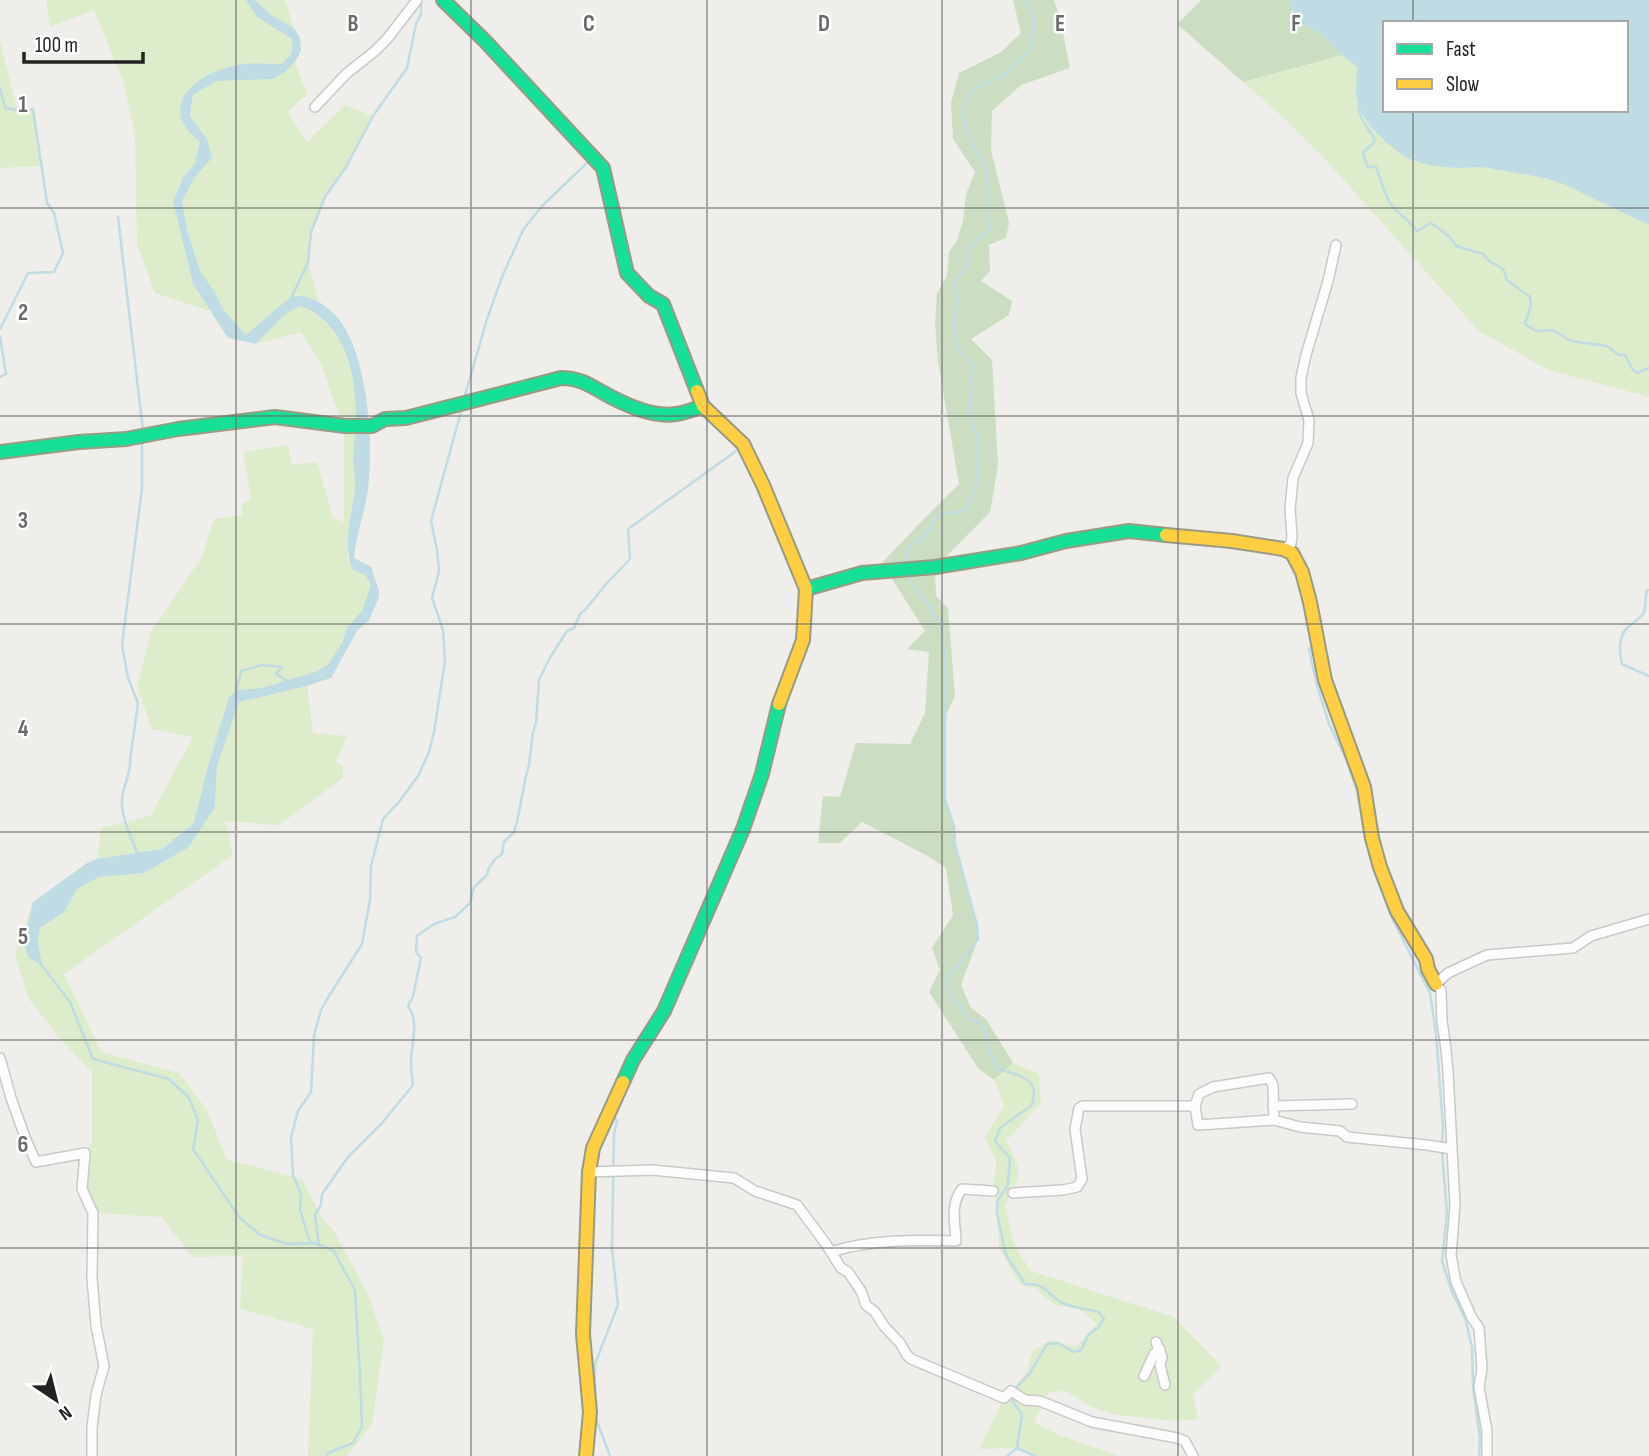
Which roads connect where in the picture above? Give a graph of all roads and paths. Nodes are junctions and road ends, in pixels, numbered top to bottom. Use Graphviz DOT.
graph roads {
  1 [pos="417,0"];
  2 [pos="443,0"];
  3 [pos="315,107"];
  4 [pos="1336,245"];
  5 [pos="702,406"];
  6 [pos="0,452"];
  7 [pos="1283,549"];
  8 [pos="806,589"];
  9 [pos="1649,919"];
  10 [pos="1436,984"];
  11 [pos="0,1058"];
  12 [pos="1352,1104"];
  13 [pos="1195,1106"];
  14 [pos="1273,1107"];
  15 [pos="1274,1120"];
  16 [pos="1452,1149"];
  17 [pos="589,1172"];
  18 [pos="993,1191"];
  19 [pos="1013,1193"];
  20 [pos="831,1252"];
  21 [pos="1144,1376"];
  22 [pos="1165,1385"];
  23 [pos="92,1456"];
  24 [pos="586,1456"];
  25 [pos="1193,1456"];
  26 [pos="1487,1456"];
  1 -- 3 [label="street"];
  2 -- 5 [label="street"];
  4 -- 7 [label="street"];
  5 -- 6 [label="street"];
  5 -- 8 [label="street"];
  7 -- 8 [label="street"];
  7 -- 10 [label="street"];
  8 -- 17 [label="street"];
  9 -- 10 [label="street"];
  10 -- 16 [label="street"];
  11 -- 23 [label="street"];
  12 -- 14 [label="street"];
  13 -- 14 [label="street"];
  13 -- 15 [label="street"];
  13 -- 19 [label="street"];
  14 -- 15 [label="street"];
  15 -- 16 [label="street"];
  16 -- 26 [label="street"];
  17 -- 20 [label="street"];
  17 -- 24 [label="street"];
  18 -- 20 [label="street"];
  20 -- 25 [label="street"];
  21 -- 22 [label="street"];
}
